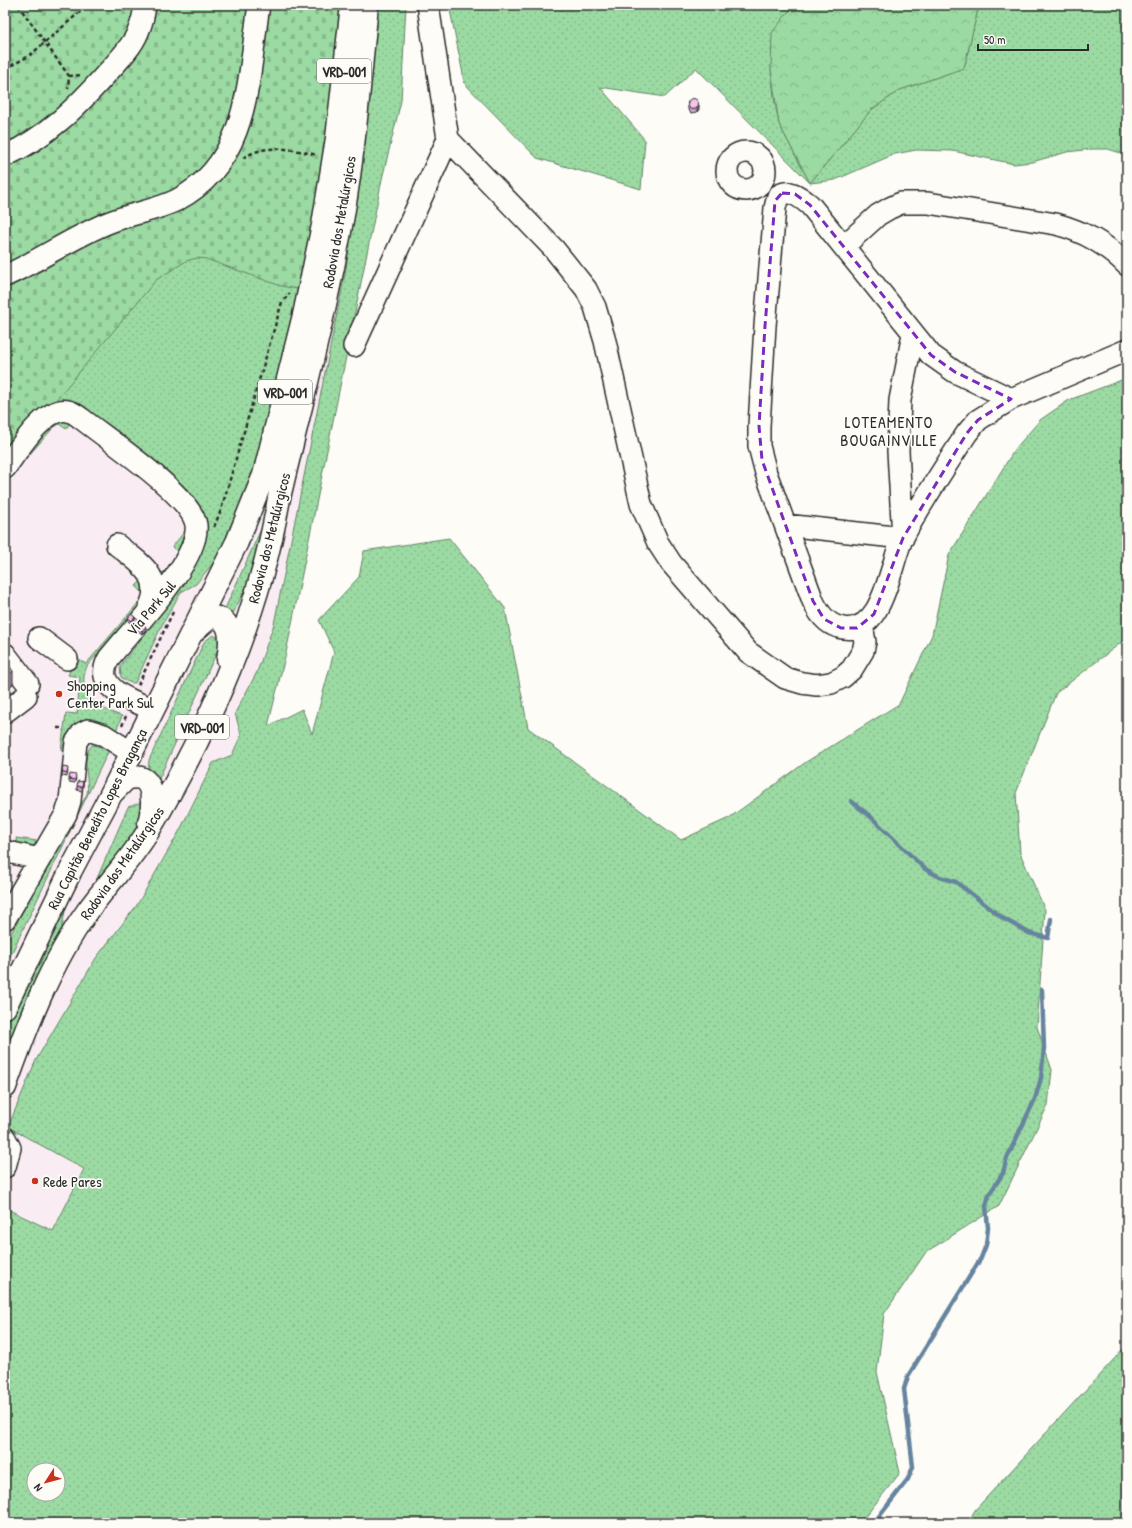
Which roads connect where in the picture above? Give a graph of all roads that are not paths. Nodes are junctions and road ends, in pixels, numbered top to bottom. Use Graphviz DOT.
graph roads {
  1 [pos="145,5"];
  2 [pos="259,5"];
  3 [pos="352,5"];
  4 [pos="367,5"];
  5 [pos="428,5"];
  6 [pos="448,139"];
  7 [pos="5,156"];
  8 [pos="760,184"];
  9 [pos="778,196"];
  10 [pos="844,246"];
  11 [pos="1127,265"];
  12 [pos="5,276"];
  13 [pos="912,334"];
  14 [pos="354,346"];
  15 [pos="1127,350"];
  16 [pos="1011,399"];
  17 [pos="5,468"];
  18 [pos="786,525"];
  19 [pos="902,538"];
  20 [pos="118,545"];
  21 [pos="162,590"];
  22 [pos="862,625"];
  23 [pos="192,633"];
  24 [pos="39,638"];
  25 [pos="5,654"];
  26 [pos="67,659"];
  27 [pos="104,670"];
  28 [pos="226,678"];
  29 [pos="153,710"];
  30 [pos="5,712"];
  31 [pos="132,753"];
  32 [pos="108,800"];
  33 [pos="145,836"];
  34 [pos="50,842"];
  35 [pos="8,852"];
  36 [pos="5,919"];
  37 [pos="5,1007"];
  38 [pos="5,1087"];
  39 [pos="5,1138"];
  40 [pos="5,1167"];
  1 -- 7 [label="street"];
  2 -- 12 [label="street"];
  3 -- 23 [label="main road, Rodovia dos Metalúrgicos / VRD-001"];
  4 -- 28 [label="main road, Rodovia dos Metalúrgicos / VRD-001"];
  5 -- 6 [label="street"];
  6 -- 14 [label="street"];
  6 -- 22 [label="street"];
  8 -- 9 [label="street"];
  9 -- 10 [label="street"];
  9 -- 18 [label="street"];
  10 -- 11 [label="street"];
  10 -- 13 [label="street"];
  13 -- 16 [label="street"];
  13 -- 19 [label="street"];
  15 -- 16 [label="street"];
  16 -- 19 [label="street"];
  17 -- 21 [label="street, Via Park Sul"];
  18 -- 19 [label="street"];
  18 -- 22 [label="street"];
  19 -- 22 [label="street"];
  20 -- 21 [label="street"];
  21 -- 27 [label="street, Via Park Sul"];
  21 -- 27 [label="street"];
  23 -- 28 [label="main road"];
  23 -- 29 [label="main road, Rua Capitão Benedito Lopes Bragança / VRD-001"];
  24 -- 26 [label="street"];
  25 -- 30 [label="street"];
  27 -- 29 [label="street"];
  28 -- 33 [label="main road, Rodovia dos Metalúrgicos / VRD-001"];
  29 -- 31 [label="main road, Rua Capitão Benedito Lopes Bragança / VRD-001"];
  31 -- 32 [label="main road, Rua Capitão Benedito Lopes Bragança / VRD-001"];
  31 -- 34 [label="street"];
  32 -- 33 [label="main road"];
  32 -- 37 [label="main road, Rua Capitão Benedito Lopes Bragança / VRD-001"];
  33 -- 38 [label="main road, Rodovia dos Metalúrgicos / VRD-001"];
  34 -- 35 [label="street"];
  34 -- 36 [label="street"];
  39 -- 40 [label="street"];
}
